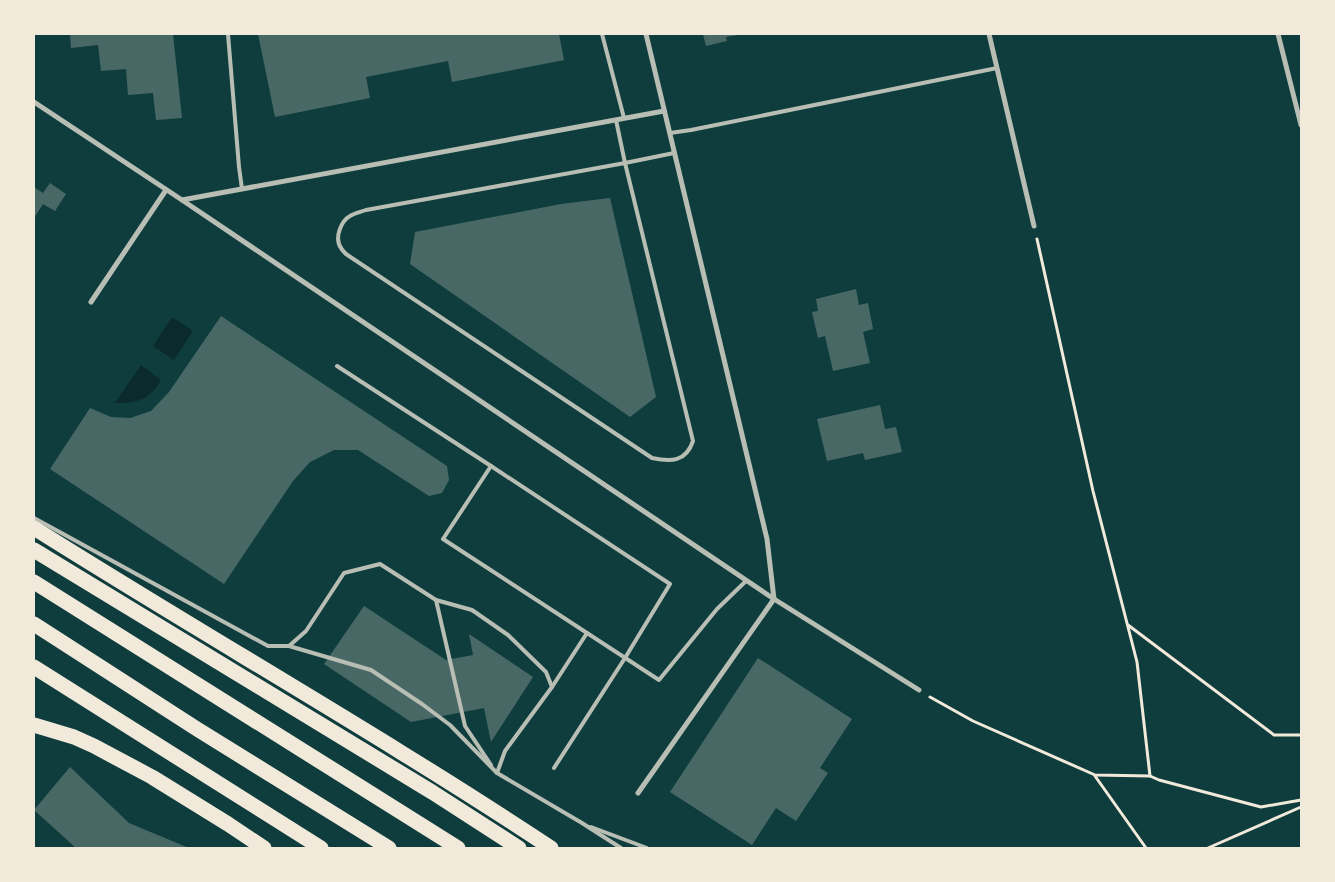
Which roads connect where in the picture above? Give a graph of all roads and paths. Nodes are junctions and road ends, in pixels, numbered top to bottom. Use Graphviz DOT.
graph roads {
  1 [pos="228,34"];
  2 [pos="602,34"];
  3 [pos="646,34"];
  4 [pos="989,34"];
  5 [pos="1278,34"];
  6 [pos="997,68"];
  7 [pos="34,102"];
  8 [pos="664,111"];
  9 [pos="624,118"];
  10 [pos="616,120"];
  11 [pos="1301,125"];
  12 [pos="670,133"];
  13 [pos="674,153"];
  14 [pos="625,163"];
  15 [pos="242,189"];
  16 [pos="166,190"];
  17 [pos="182,200"];
  18 [pos="1034,226"];
  19 [pos="91,302"];
  20 [pos="337,366"];
  21 [pos="491,466"];
  22 [pos="34,518"];
  23 [pos="34,528"];
  24 [pos="34,550"];
  25 [pos="746,580"];
  26 [pos="34,582"];
  27 [pos="774,599"];
  28 [pos="436,600"];
  29 [pos="34,624"];
  30 [pos="1128,625"];
  31 [pos="587,633"];
  32 [pos="289,646"];
  33 [pos="625,658"];
  34 [pos="34,667"];
  35 [pos="552,687"];
  36 [pos="919,690"];
  37 [pos="34,725"];
  38 [pos="1301,735"];
  39 [pos="554,768"];
  40 [pos="496,773"];
  41 [pos="1095,776"];
  42 [pos="1150,776"];
  43 [pos="638,793"];
  44 [pos="1301,800"];
  45 [pos="1301,807"];
  46 [pos="582,824"];
  47 [pos="264,848"];
  48 [pos="320,848"];
  49 [pos="389,848"];
  50 [pos="458,848"];
  51 [pos="519,848"];
  52 [pos="551,848"];
  53 [pos="621,848"];
  54 [pos="647,848"];
  55 [pos="1146,848"];
  56 [pos="1208,848"];
  1 -- 15 [label="lane"];
  2 -- 9 [label="lane"];
  3 -- 8 [label="street"];
  4 -- 6 [label="street"];
  5 -- 11 [label="street"];
  6 -- 12 [label="lane"];
  6 -- 18 [label="street"];
  7 -- 16 [label="street"];
  8 -- 9 [label="street"];
  8 -- 12 [label="street"];
  9 -- 10 [label="street"];
  10 -- 14 [label="lane"];
  10 -- 15 [label="street"];
  12 -- 13 [label="street"];
  13 -- 14 [label="lane"];
  13 -- 27 [label="street"];
  14 -- 14 [label="lane"];
  15 -- 17 [label="street"];
  16 -- 17 [label="street"];
  16 -- 19 [label="street"];
  17 -- 25 [label="street"];
  18 -- 30 [label="path"];
  20 -- 21 [label="lane"];
  21 -- 31 [label="lane"];
  21 -- 33 [label="lane"];
  22 -- 32 [label="lane"];
  23 -- 52 [label="highway"];
  24 -- 51 [label="highway"];
  25 -- 27 [label="street"];
  25 -- 33 [label="lane"];
  26 -- 50 [label="highway"];
  27 -- 36 [label="street"];
  27 -- 43 [label="street"];
  28 -- 32 [label="lane"];
  28 -- 35 [label="lane"];
  28 -- 40 [label="lane"];
  29 -- 49 [label="highway"];
  30 -- 38 [label="path"];
  30 -- 42 [label="path"];
  31 -- 33 [label="lane"];
  31 -- 35 [label="lane"];
  32 -- 40 [label="lane"];
  33 -- 39 [label="lane"];
  34 -- 48 [label="highway"];
  35 -- 40 [label="lane"];
  36 -- 41 [label="path"];
  37 -- 47 [label="highway"];
  40 -- 46 [label="lane"];
  41 -- 42 [label="path"];
  41 -- 55 [label="path"];
  42 -- 44 [label="path"];
  45 -- 56 [label="path"];
  46 -- 53 [label="lane"];
  46 -- 54 [label="lane"];
}
